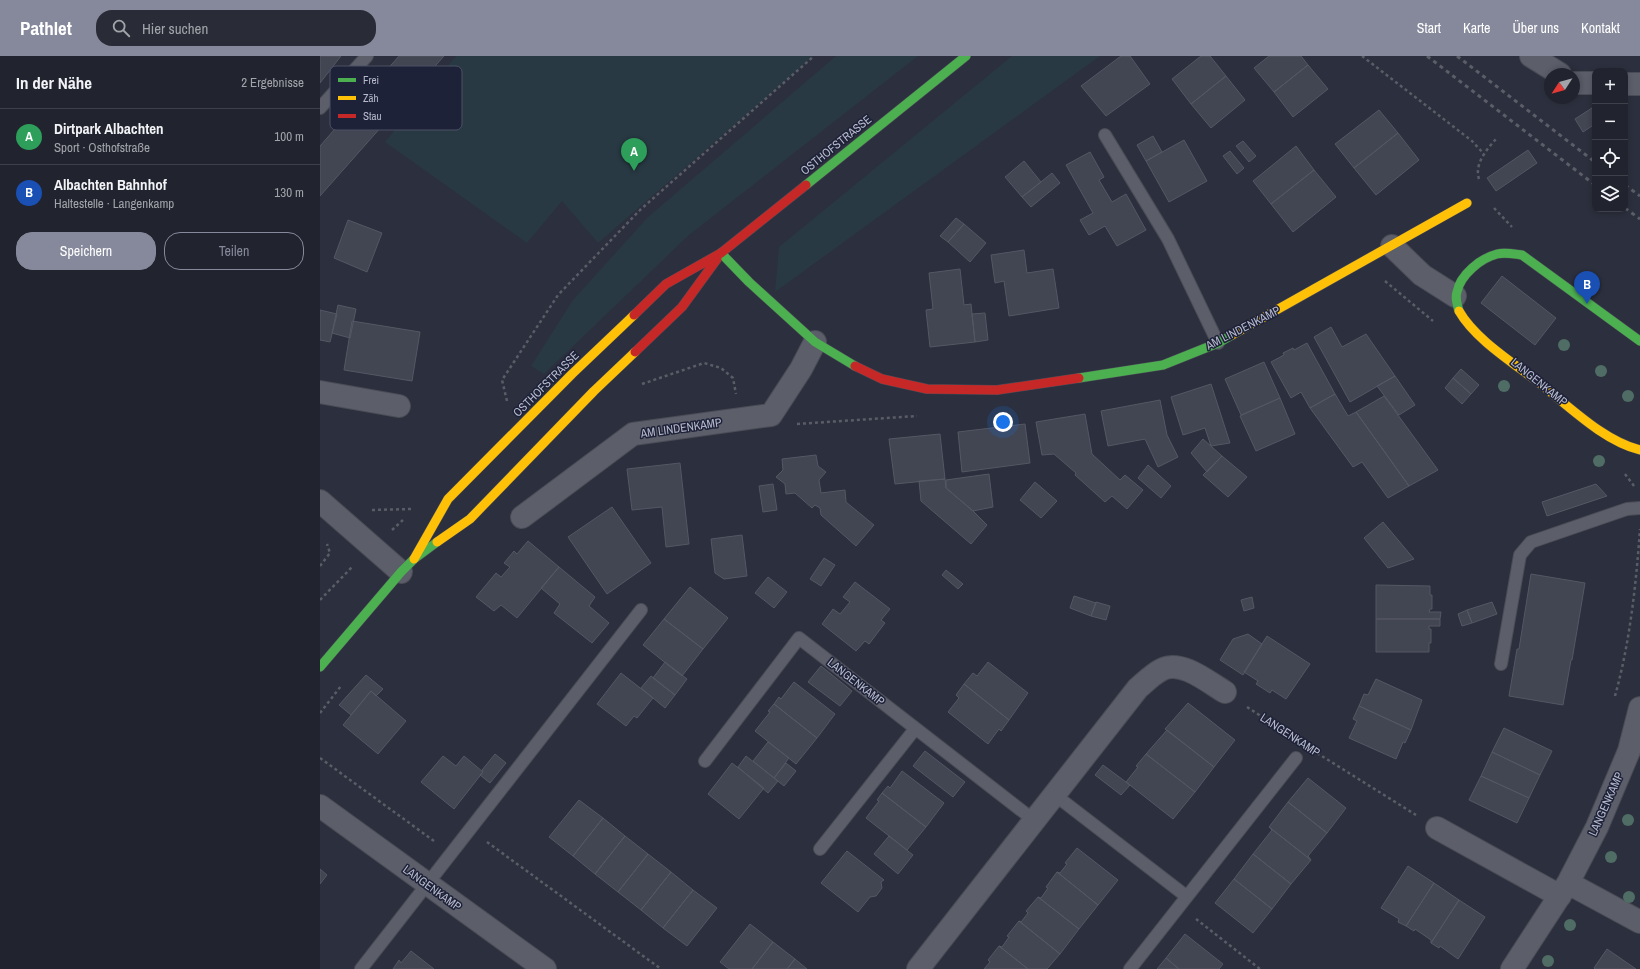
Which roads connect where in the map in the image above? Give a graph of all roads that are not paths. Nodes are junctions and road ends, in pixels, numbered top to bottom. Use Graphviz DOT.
graph roads {
  1 [pos="367,56"];
  2 [pos="966,56"];
  3 [pos="1531,56"];
  4 [pos="358,66"];
  5 [pos="1550,68"];
  6 [pos="1580,83"];
  7 [pos="1592,83"];
  8 [pos="1628,84"];
  9 [pos="1640,84"];
  10 [pos="330,97"];
  11 [pos="320,108"];
  12 [pos="1105,135"];
  13 [pos="1467,203"];
  14 [pos="1392,246"];
  15 [pos="721,253"];
  16 [pos="1455,296"];
  17 [pos="1640,341"];
  18 [pos="815,342"];
  19 [pos="1218,343"];
  20 [pos="320,392"];
  21 [pos="399,406"];
  22 [pos="1640,450"];
  23 [pos="320,501"];
  24 [pos="1640,508"];
  25 [pos="522,517"];
  26 [pos="407,565"];
  27 [pos="641,610"];
  28 [pos="1501,664"];
  29 [pos="320,667"];
  30 [pos="1225,692"];
  31 [pos="1640,708"];
  32 [pos="915,729"];
  33 [pos="1296,758"];
  34 [pos="705,761"];
  35 [pos="1055,794"];
  36 [pos="320,806"];
  37 [pos="1034,821"];
  38 [pos="1437,828"];
  39 [pos="820,849"];
  40 [pos="427,884"];
  41 [pos="1564,889"];
  42 [pos="1183,901"];
  43 [pos="1640,922"];
  44 [pos="361,969"];
  45 [pos="545,969"];
  46 [pos="918,969"];
  47 [pos="1130,969"];
  48 [pos="1512,969"];
  1 -- 4 [label="lane"];
  2 -- 15 [label="street, OSTHOFSTRASSE"];
  3 -- 5 [label="street"];
  6 -- 7 [label="street"];
  8 -- 9 [label="street"];
  10 -- 11 [label="lane"];
  12 -- 19 [label="lane"];
  13 -- 14 [label="street, AM LINDENKAMP"];
  14 -- 16 [label="street"];
  14 -- 19 [label="street, AM LINDENKAMP"];
  15 -- 18 [label="street, AM LINDENKAMP"];
  15 -- 26 [label="street, OSTHOFSTRASSE"];
  15 -- 26 [label="street, OSTHOFSTRASSE"];
  16 -- 17 [label="street"];
  16 -- 22 [label="street, LANGENKAMP"];
  18 -- 19 [label="street, AM LINDENKAMP"];
  18 -- 25 [label="street, AM LINDENKAMP"];
  20 -- 21 [label="street"];
  23 -- 26 [label="street"];
  24 -- 28 [label="lane"];
  26 -- 29 [label="street, OSTHOFSTRASSE"];
  27 -- 40 [label="lane"];
  30 -- 35 [label="street"];
  31 -- 41 [label="street, LANGENKAMP"];
  32 -- 34 [label="lane, LANGENKAMP"];
  32 -- 37 [label="lane, LANGENKAMP"];
  32 -- 39 [label="lane"];
  33 -- 42 [label="lane, LANGENKAMP"];
  35 -- 37 [label="street"];
  35 -- 42 [label="lane"];
  36 -- 40 [label="street, LANGENKAMP"];
  37 -- 46 [label="street"];
  38 -- 41 [label="street"];
  40 -- 44 [label="lane"];
  40 -- 45 [label="street, LANGENKAMP"];
  41 -- 43 [label="street"];
  41 -- 48 [label="street, LANGENKAMP"];
  42 -- 47 [label="lane, LANGENKAMP"];
}
